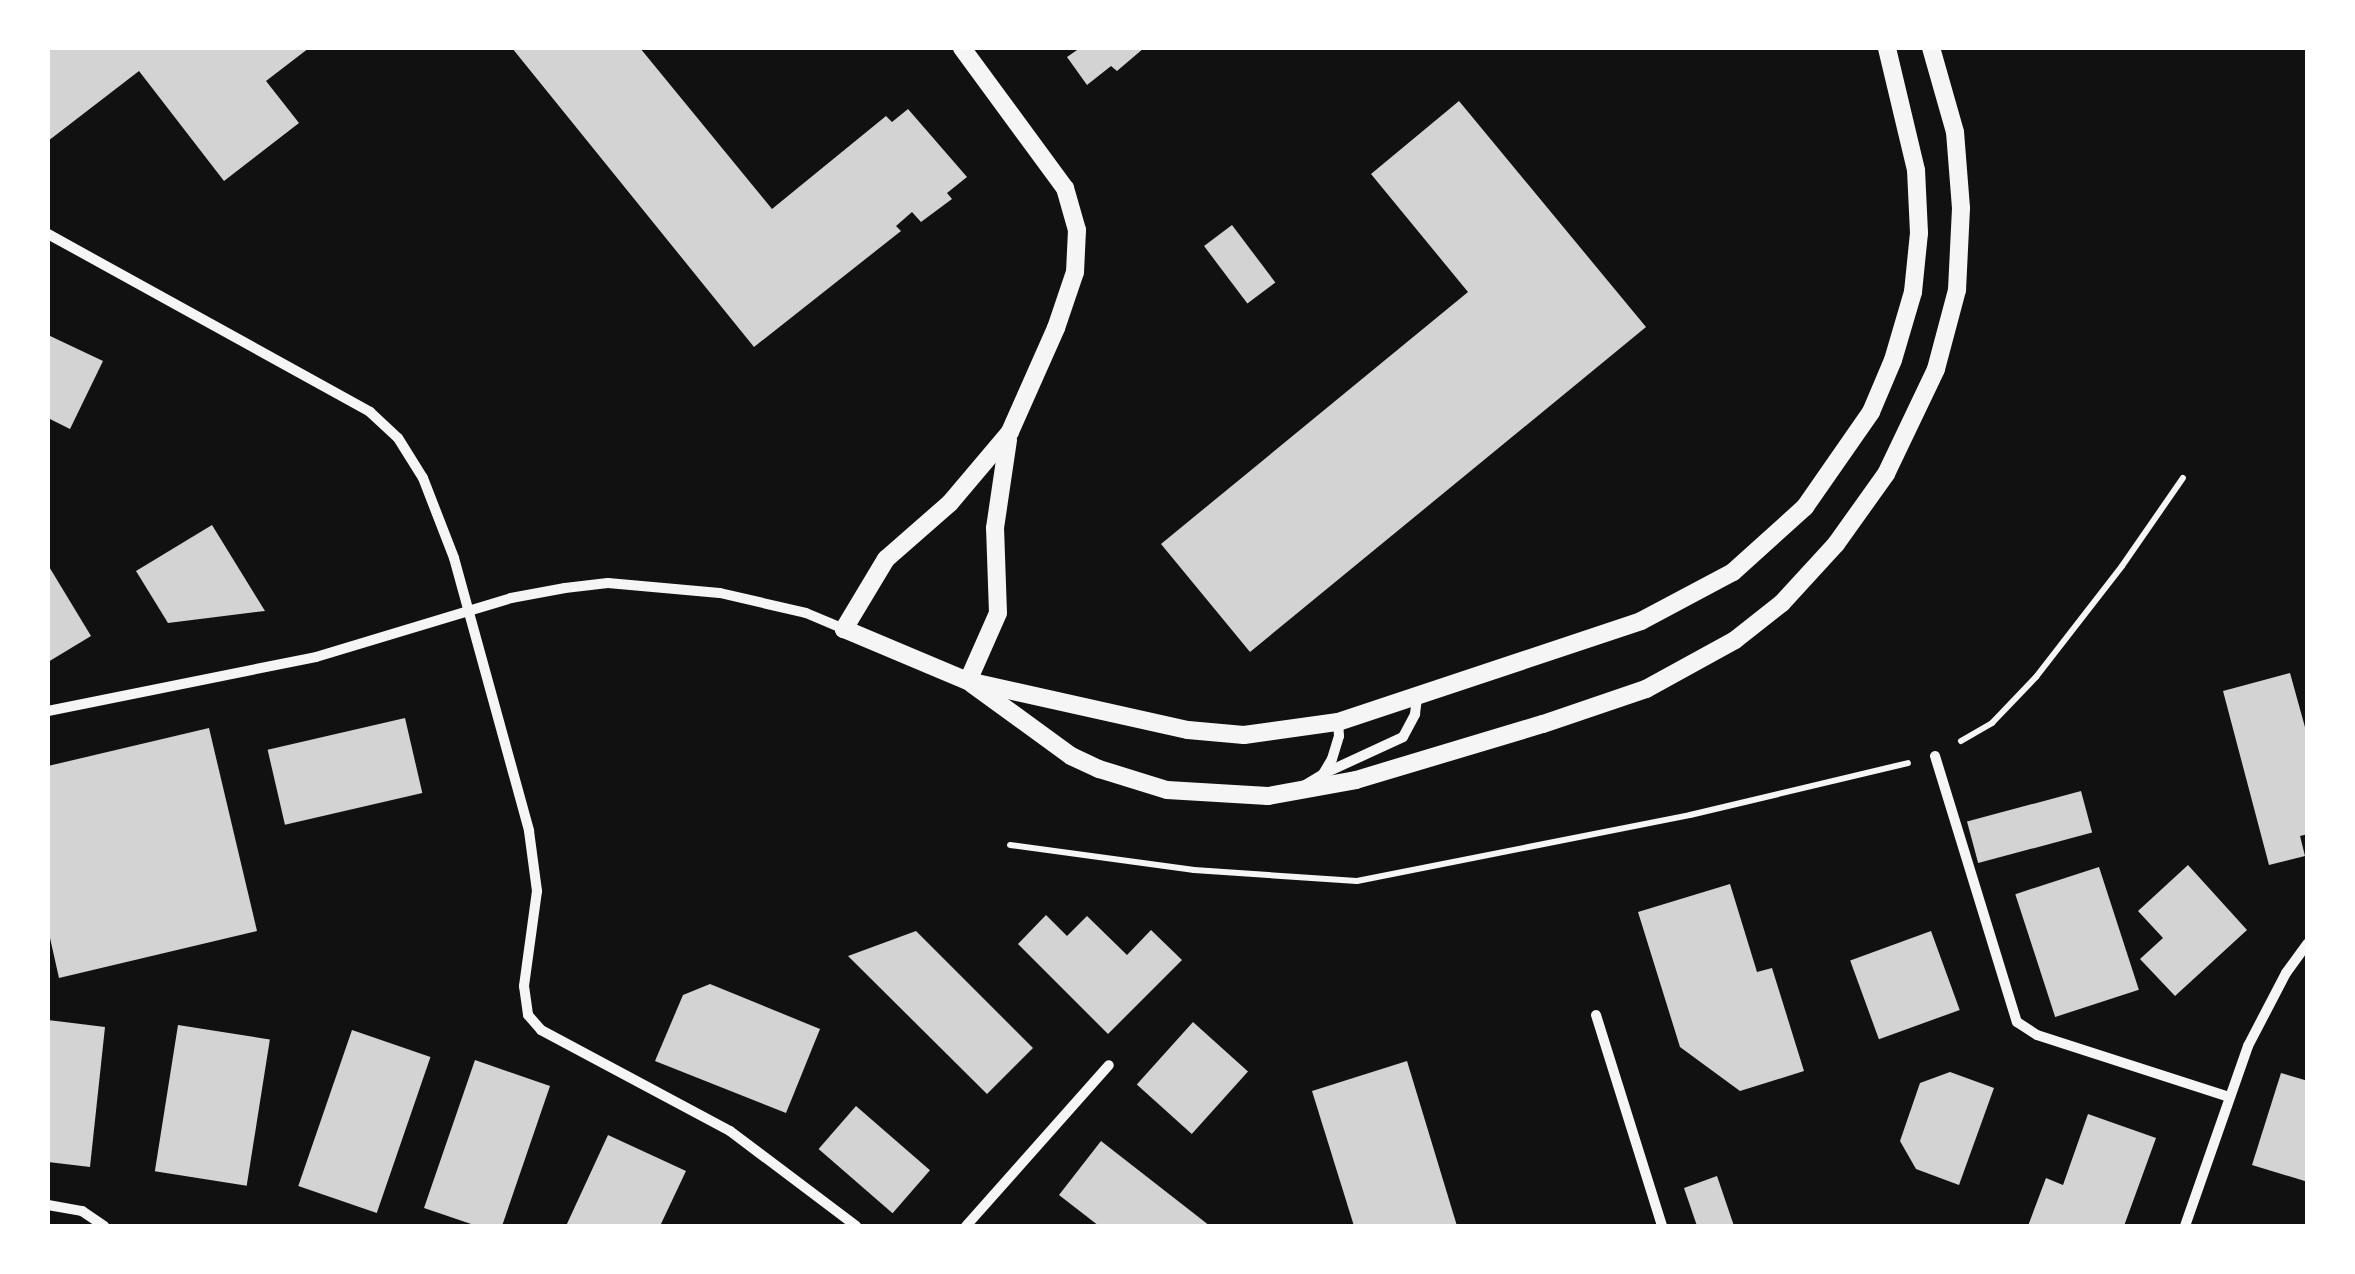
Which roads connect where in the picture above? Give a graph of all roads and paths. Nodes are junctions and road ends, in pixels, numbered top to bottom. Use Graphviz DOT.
graph roads {
  1 [pos="962,48"];
  2 [pos="1888,48"];
  3 [pos="1931,48"];
  4 [pos="48,234"];
  5 [pos="1010,432"];
  6 [pos="2183,478"];
  7 [pos="470,610"];
  8 [pos="844,629"];
  9 [pos="968,681"];
  10 [pos="1416,697"];
  11 [pos="48,712"];
  12 [pos="1338,722"];
  13 [pos="1935,756"];
  14 [pos="1322,774"];
  15 [pos="1292,794"];
  16 [pos="1010,845"];
  17 [pos="2308,943"];
  18 [pos="1596,1015"];
  19 [pos="1109,1065"];
  20 [pos="2229,1097"];
  21 [pos="48,1205"];
  22 [pos="104,1226"];
  23 [pos="856,1226"];
  24 [pos="966,1226"];
  25 [pos="1662,1226"];
  26 [pos="2185,1226"];
  1 -- 5 [label="street"];
  2 -- 10 [label="street"];
  3 -- 15 [label="street"];
  4 -- 7 [label="street"];
  5 -- 8 [label="street"];
  5 -- 9 [label="street"];
  6 -- 13 [label="path"];
  7 -- 8 [label="street"];
  7 -- 11 [label="street"];
  7 -- 23 [label="street"];
  8 -- 9 [label="street"];
  9 -- 12 [label="street"];
  9 -- 15 [label="street"];
  10 -- 12 [label="street"];
  10 -- 14 [label="street"];
  12 -- 14 [label="street"];
  13 -- 16 [label="path"];
  13 -- 20 [label="street"];
  14 -- 15 [label="street"];
  17 -- 20 [label="street"];
  18 -- 25 [label="street"];
  19 -- 24 [label="street"];
  20 -- 26 [label="street"];
  21 -- 22 [label="street"];
}
